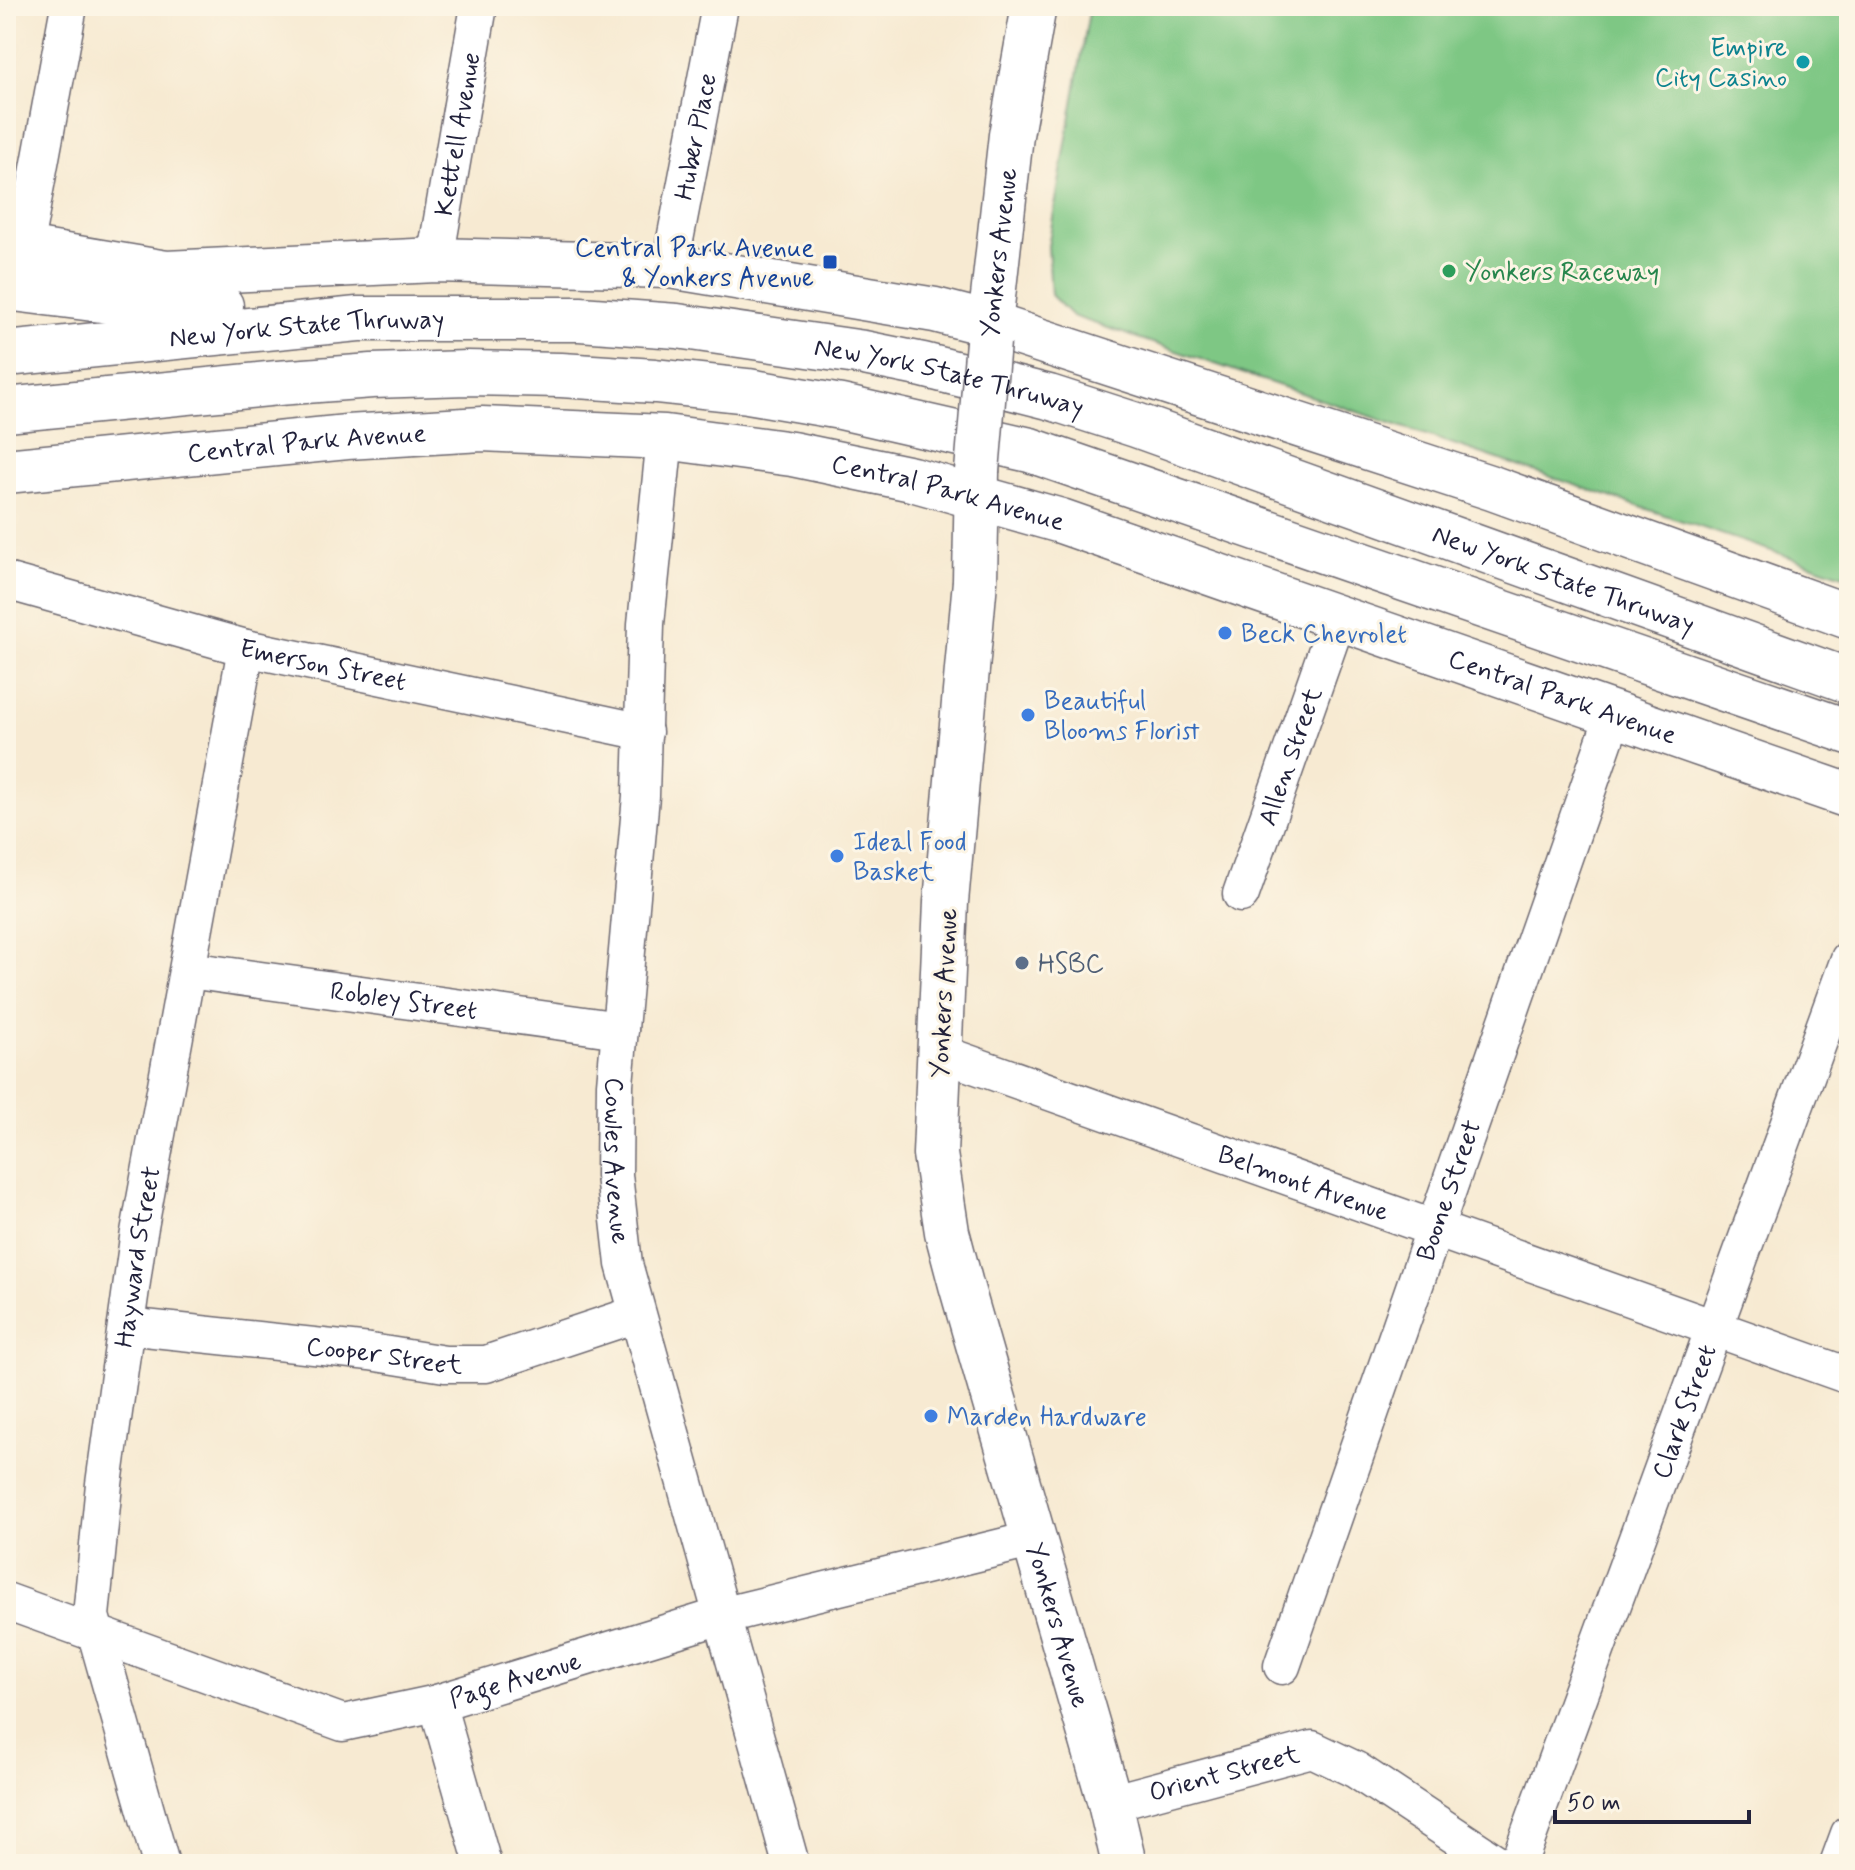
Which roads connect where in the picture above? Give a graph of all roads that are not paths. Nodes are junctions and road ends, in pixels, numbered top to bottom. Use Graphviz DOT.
graph roads {
  1 [pos="69,6"];
  2 [pos="479,6"];
  3 [pos="720,6"];
  4 [pos="1034,6"];
  5 [pos="435,260"];
  6 [pos="12,261"];
  7 [pos="670,266"];
  8 [pos="358,319"];
  9 [pos="989,333"];
  10 [pos="6,354"];
  11 [pos="18,410"];
  12 [pos="665,437"];
  13 [pos="6,471"];
  14 [pos="976,485"];
  15 [pos="6,581"];
  16 [pos="1849,617"];
  17 [pos="1338,618"];
  18 [pos="246,648"];
  19 [pos="1849,681"];
  20 [pos="1614,714"];
  21 [pos="644,732"];
  22 [pos="1849,732"];
  23 [pos="1849,796"];
  24 [pos="1241,894"];
  25 [pos="1849,959"];
  26 [pos="188,970"];
  27 [pos="620,1030"];
  28 [pos="940,1053"];
  29 [pos="1435,1229"];
  30 [pos="637,1314"];
  31 [pos="126,1326"];
  32 [pos="1715,1329"];
  33 [pos="1849,1376"];
  34 [pos="1032,1535"];
  35 [pos="6,1601"];
  36 [pos="721,1616"];
  37 [pos="97,1635"];
  38 [pos="1282,1666"];
  39 [pos="437,1703"];
  40 [pos="1110,1803"];
  41 [pos="1849,1834"];
  42 [pos="159,1863"];
  43 [pos="483,1864"];
  44 [pos="791,1864"];
  45 [pos="1124,1864"];
  46 [pos="1498,1864"];
  47 [pos="1518,1864"];
  48 [pos="1838,1864"];
  1 -- 6 [label="street"];
  2 -- 5 [label="street, Kettell Avenue"];
  3 -- 7 [label="street, Huber Place"];
  4 -- 9 [label="main road, Yonkers Avenue"];
  5 -- 6 [label="main road"];
  5 -- 7 [label="main road"];
  6 -- 8 [label="main road"];
  7 -- 9 [label="main road"];
  8 -- 10 [label="main road, New York State Thruway"];
  8 -- 19 [label="main road, New York State Thruway"];
  9 -- 14 [label="main road, Yonkers Avenue, bridge"];
  9 -- 16 [label="main road"];
  11 -- 22 [label="main road, New York State Thruway"];
  12 -- 13 [label="main road, Central Park Avenue"];
  12 -- 14 [label="main road, Central Park Avenue"];
  12 -- 21 [label="street, Cowles Avenue"];
  14 -- 17 [label="main road, Central Park Avenue"];
  14 -- 28 [label="main road, Yonkers Avenue"];
  15 -- 18 [label="street, Emerson Street"];
  17 -- 20 [label="main road, Central Park Avenue"];
  17 -- 24 [label="street, Allen Street"];
  18 -- 21 [label="street, Emerson Street"];
  18 -- 26 [label="street, Hayward Street"];
  20 -- 23 [label="main road, Central Park Avenue"];
  20 -- 29 [label="street, Boone Street"];
  21 -- 27 [label="street, Cowles Avenue"];
  25 -- 32 [label="street, Clark Street"];
  26 -- 27 [label="street, Robley Street"];
  26 -- 31 [label="street, Hayward Street"];
  27 -- 30 [label="street, Cowles Avenue"];
  28 -- 29 [label="street, Belmont Avenue"];
  28 -- 34 [label="main road, Yonkers Avenue"];
  29 -- 32 [label="street, Belmont Avenue"];
  29 -- 38 [label="street, Boone Street"];
  30 -- 31 [label="street, Cooper Street"];
  30 -- 36 [label="street, Cowles Avenue"];
  31 -- 37 [label="street, Hayward Street"];
  32 -- 33 [label="street, Belmont Avenue"];
  32 -- 47 [label="street, Clark Street"];
  34 -- 36 [label="street, Page Avenue"];
  34 -- 40 [label="main road, Yonkers Avenue"];
  35 -- 37 [label="street, Page Avenue"];
  36 -- 39 [label="street, Page Avenue"];
  36 -- 44 [label="street, Cowles Avenue"];
  37 -- 39 [label="street, Page Avenue"];
  37 -- 42 [label="street, Hayward Street"];
  39 -- 43 [label="street"];
  40 -- 45 [label="main road, Yonkers Avenue"];
  40 -- 46 [label="street, Orient Street"];
  41 -- 48 [label="street"];
}
